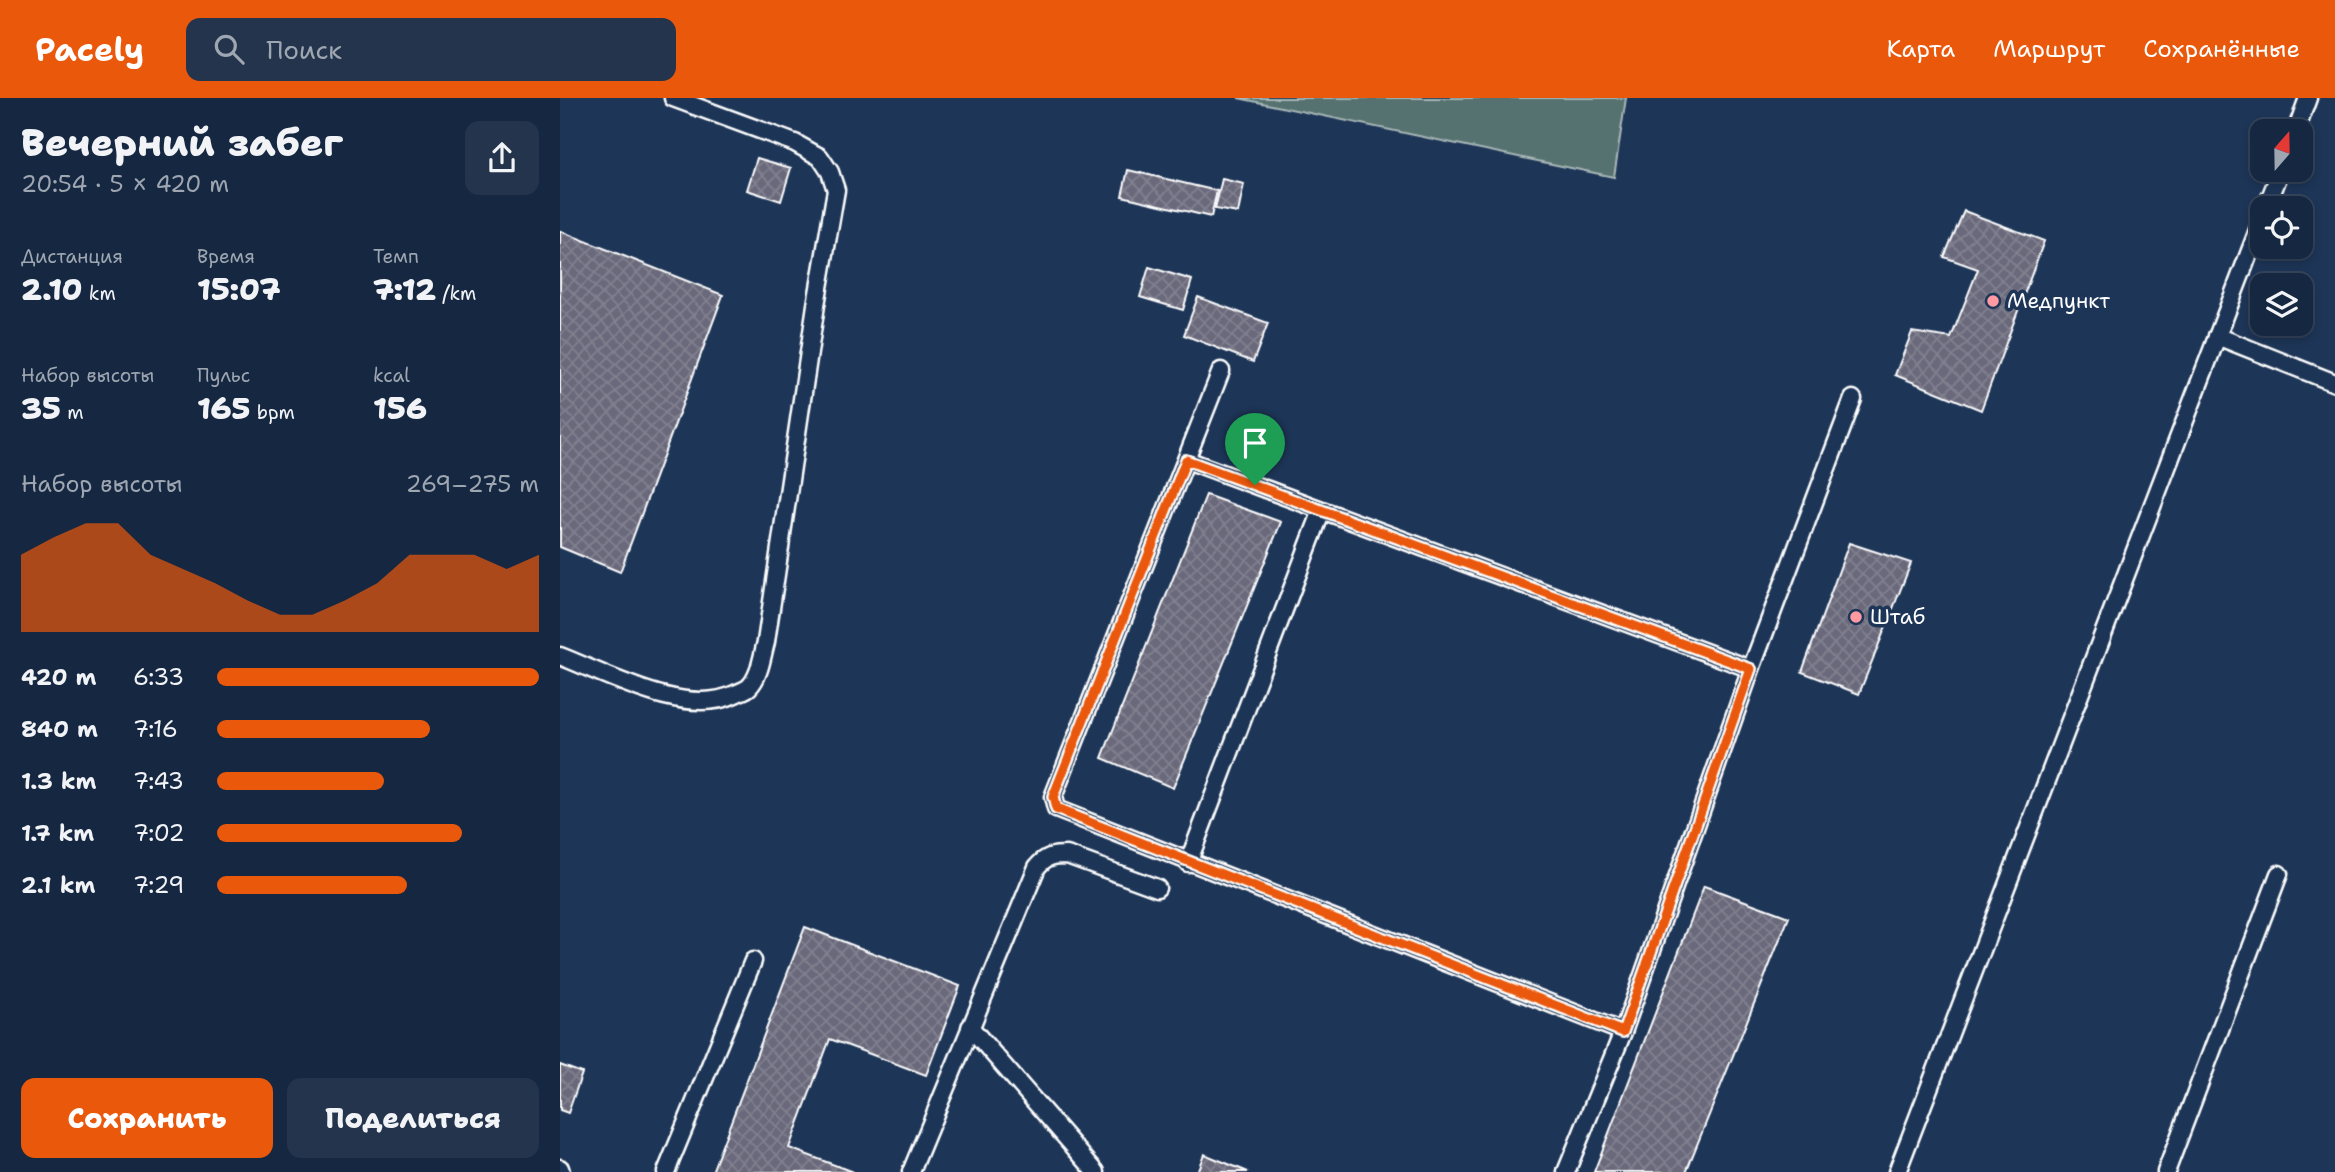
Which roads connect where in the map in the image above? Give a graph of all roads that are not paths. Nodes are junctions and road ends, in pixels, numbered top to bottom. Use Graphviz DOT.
graph roads {
  1 [pos="673,98"];
  2 [pos="2308,98"];
  3 [pos="2300,119"];
  4 [pos="2250,251"];
  5 [pos="2217,336"];
  6 [pos="1221,371"];
  7 [pos="2335,383"];
  8 [pos="1853,399"];
  9 [pos="1186,460"];
  10 [pos="1322,510"];
  11 [pos="560,656"];
  12 [pos="1751,669"];
  13 [pos="1188,863"];
  14 [pos="2279,874"];
  15 [pos="1157,888"];
  16 [pos="753,961"];
  17 [pos="970,1027"];
  18 [pos="1623,1032"];
  19 [pos="666,1172"];
  20 [pos="911,1172"];
  21 [pos="1096,1172"];
  22 [pos="1566,1172"];
  23 [pos="1897,1172"];
  24 [pos="2166,1172"];
  1 -- 11 [label="lane"];
  2 -- 3 [label="lane"];
  4 -- 5 [label="lane"];
  5 -- 7 [label="lane"];
  5 -- 23 [label="lane"];
  6 -- 9 [label="lane"];
  8 -- 12 [label="lane"];
  9 -- 10 [label="lane"];
  9 -- 13 [label="lane"];
  10 -- 12 [label="lane"];
  10 -- 13 [label="lane"];
  12 -- 18 [label="lane"];
  13 -- 18 [label="lane"];
  14 -- 24 [label="lane"];
  15 -- 17 [label="lane"];
  16 -- 19 [label="lane"];
  17 -- 20 [label="lane"];
  17 -- 21 [label="lane"];
  18 -- 22 [label="lane"];
}
